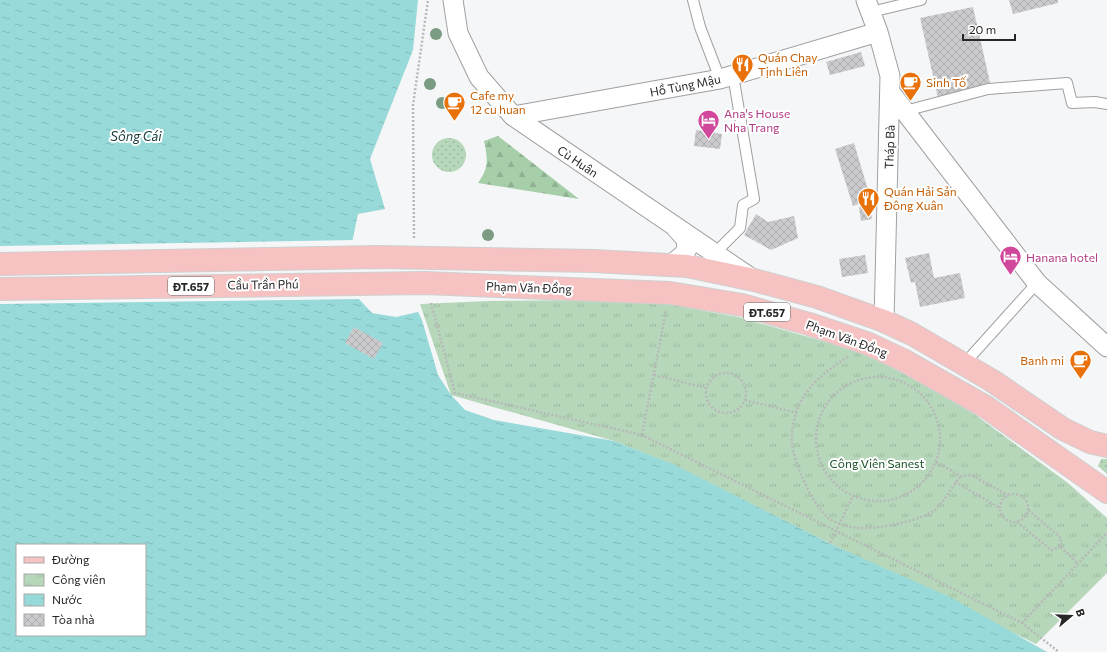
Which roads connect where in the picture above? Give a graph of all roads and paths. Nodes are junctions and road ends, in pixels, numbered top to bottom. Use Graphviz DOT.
graph roads {
  1 [pos="428,0"];
  2 [pos="453,0"];
  3 [pos="693,0"];
  4 [pos="921,0"];
  5 [pos="868,6"];
  6 [pos="878,32"];
  7 [pos="726,77"];
  8 [pos="890,92"];
  9 [pos="1107,104"];
  10 [pos="905,111"];
  11 [pos="513,116"];
  12 [pos="675,227"];
  13 [pos="414,239"];
  14 [pos="715,253"];
  15 [pos="0,264"];
  16 [pos="671,265"];
  17 [pos="754,280"];
  18 [pos="381,282"];
  19 [pos="425,283"];
  20 [pos="1037,283"];
  21 [pos="0,289"];
  22 [pos="670,293"];
  23 [pos="884,321"];
  24 [pos="869,344"];
  25 [pos="1107,347"];
  26 [pos="964,364"];
  27 [pos="654,375"];
  28 [pos="706,388"];
  29 [pos="745,400"];
  30 [pos="797,413"];
  31 [pos="642,435"];
  32 [pos="1036,443"];
  33 [pos="1107,446"];
  34 [pos="936,462"];
  35 [pos="960,476"];
  36 [pos="955,482"];
  37 [pos="1107,492"];
  38 [pos="1008,495"];
  39 [pos="853,496"];
  40 [pos="1107,503"];
  41 [pos="1000,508"];
  42 [pos="1027,509"];
  43 [pos="1017,522"];
  44 [pos="840,523"];
  45 [pos="836,531"];
  46 [pos="1107,533"];
  47 [pos="830,544"];
  48 [pos="1061,547"];
  49 [pos="1078,564"];
  50 [pos="1022,624"];
  51 [pos="1059,652"];
  1 -- 13 [label="path"];
  2 -- 11 [label="street, Cù Huân"];
  3 -- 7 [label="lane"];
  4 -- 5 [label="lane"];
  5 -- 6 [label="street, Tháp Bà"];
  6 -- 7 [label="street, Hồ Tùng Mậu"];
  6 -- 8 [label="street, Tháp Bà"];
  7 -- 11 [label="street, Hồ Tùng Mậu"];
  7 -- 14 [label="lane"];
  8 -- 10 [label="street"];
  8 -- 23 [label="street, Tháp Bà"];
  9 -- 10 [label="lane"];
  10 -- 20 [label="street"];
  11 -- 12 [label="street, Cù Huân"];
  12 -- 14 [label="street, Cù Huân"];
  12 -- 16 [label="street"];
  14 -- 17 [label="street, Cù Huân"];
  15 -- 16 [label="main road, Cầu Trần Phú / ĐT.657"];
  16 -- 17 [label="main road, ĐT.657"];
  17 -- 23 [label="main road, ĐT.657"];
  18 -- 19 [label="main road, Phạm Văn Đồng / ĐT.657"];
  18 -- 21 [label="main road, Cầu Trần Phú / ĐT.657"];
  19 -- 22 [label="main road, Phạm Văn Đồng / ĐT.657"];
  19 -- 31 [label="path"];
  20 -- 25 [label="street"];
  20 -- 26 [label="lane"];
  22 -- 24 [label="main road, Phạm Văn Đồng / ĐT.657"];
  22 -- 27 [label="path"];
  23 -- 26 [label="main road, ĐT.657"];
  24 -- 30 [label="path"];
  24 -- 32 [label="main road, Phạm Văn Đồng / ĐT.657"];
  26 -- 33 [label="main road, ĐT.657"];
  27 -- 28 [label="path"];
  27 -- 31 [label="path"];
  28 -- 29 [label="path"];
  28 -- 29 [label="path"];
  29 -- 30 [label="path"];
  30 -- 44 [label="path"];
  31 -- 45 [label="path"];
  32 -- 37 [label="main road, Phạm Văn Đồng / ĐT.657"];
  32 -- 40 [label="main road"];
  34 -- 35 [label="path"];
  34 -- 39 [label="path"];
  34 -- 39 [label="path"];
  35 -- 36 [label="path"];
  35 -- 38 [label="path"];
  36 -- 41 [label="path"];
  36 -- 44 [label="path"];
  38 -- 41 [label="path"];
  38 -- 42 [label="path"];
  39 -- 44 [label="path"];
  41 -- 43 [label="path"];
  42 -- 43 [label="path"];
  42 -- 48 [label="path"];
  43 -- 48 [label="path"];
  44 -- 45 [label="path"];
  45 -- 47 [label="path"];
  45 -- 50 [label="path"];
  46 -- 49 [label="path"];
  48 -- 49 [label="path"];
  49 -- 50 [label="path"];
  50 -- 51 [label="path"];
}
